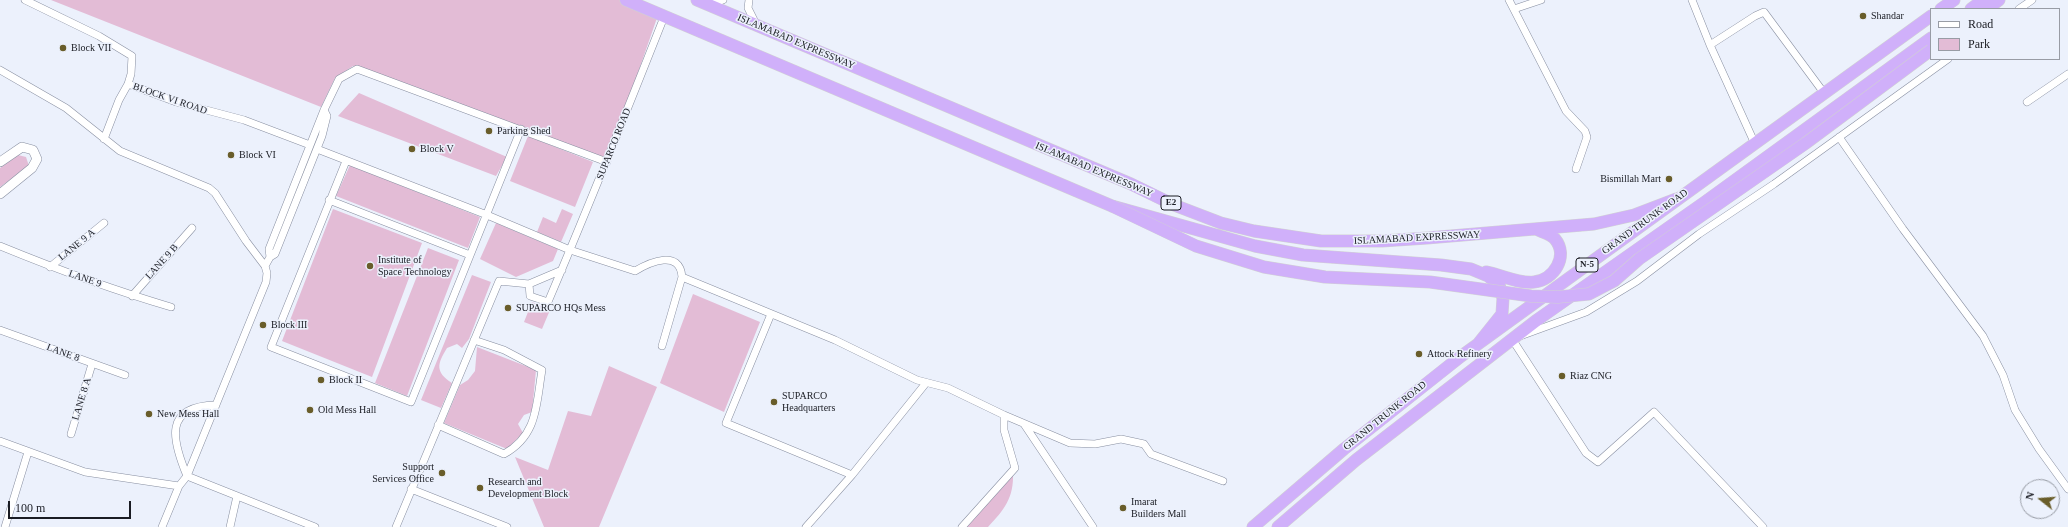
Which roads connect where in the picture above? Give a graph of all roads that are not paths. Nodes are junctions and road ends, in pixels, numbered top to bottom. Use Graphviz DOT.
graph roads {
  1 [pos="25,0"];
  2 [pos="626,0"];
  3 [pos="697,0"];
  4 [pos="722,0"];
  5 [pos="749,0"];
  6 [pos="1509,0"];
  7 [pos="1541,0"];
  8 [pos="1692,0"];
  9 [pos="1954,0"];
  10 [pos="1983,0"];
  11 [pos="1999,0"];
  12 [pos="2032,0"];
  13 [pos="709,5"];
  14 [pos="1942,8"];
  15 [pos="1972,8"];
  16 [pos="1988,8"];
  17 [pos="2020,8"];
  18 [pos="1514,9"];
  19 [pos="664,17"];
  20 [pos="1930,17"];
  21 [pos="757,25"];
  22 [pos="1930,39"];
  23 [pos="1710,45"];
  24 [pos="1930,51"];
  25 [pos="1947,60"];
  26 [pos="0,70"];
  27 [pos="2068,74"];
  28 [pos="128,84"];
  29 [pos="1824,93"];
  30 [pos="2027,102"];
  31 [pos="324,110"];
  32 [pos="521,129"];
  33 [pos="1839,137"];
  34 [pos="104,139"];
  35 [pos="1756,144"];
  36 [pos="310,145"];
  37 [pos="318,148"];
  38 [pos="346,161"];
  39 [pos="0,162"];
  40 [pos="607,162"];
  41 [pos="1576,169"];
  42 [pos="0,194"];
  43 [pos="1676,199"];
  44 [pos="330,200"];
  45 [pos="1112,206"];
  46 [pos="487,215"];
  47 [pos="104,224"];
  48 [pos="192,228"];
  49 [pos="1535,229"];
  50 [pos="0,246"];
  51 [pos="570,250"];
  52 [pos="470,255"];
  53 [pos="270,257"];
  54 [pos="265,266"];
  55 [pos="50,267"];
  56 [pos="1472,269"];
  57 [pos="562,270"];
  58 [pos="682,277"];
  59 [pos="529,284"];
  60 [pos="132,296"];
  61 [pos="171,307"];
  62 [pos="771,314"];
  63 [pos="0,330"];
  64 [pos="1512,338"];
  65 [pos="474,340"];
  66 [pos="1478,344"];
  67 [pos="662,346"];
  68 [pos="92,364"];
  69 [pos="125,375"];
  70 [pos="926,383"];
  71 [pos="216,405"];
  72 [pos="1004,415"];
  73 [pos="1024,423"];
  74 [pos="438,425"];
  75 [pos="71,434"];
  76 [pos="0,441"];
  77 [pos="28,452"];
  78 [pos="852,475"];
  79 [pos="187,476"];
  80 [pos="1223,481"];
  81 [pos="179,486"];
  82 [pos="2068,488"];
  83 [pos="411,489"];
  84 [pos="237,496"];
  85 [pos="5,527"];
  86 [pos="162,527"];
  87 [pos="230,527"];
  88 [pos="315,527"];
  89 [pos="396,527"];
  90 [pos="507,527"];
  91 [pos="806,527"];
  92 [pos="962,527"];
  93 [pos="1093,527"];
  94 [pos="1253,527"];
  95 [pos="1278,527"];
  96 [pos="1763,527"];
  1 -- 28 [label="street, BLOCK VI ROAD"];
  2 -- 19 [label="highway"];
  3 -- 13 [label="highway, ISLAMABAD EXPRESSWAY / E2"];
  4 -- 13 [label="street"];
  5 -- 21 [label="street"];
  6 -- 18 [label="street"];
  7 -- 18 [label="street"];
  8 -- 23 [label="street"];
  9 -- 14 [label="highway"];
  10 -- 15 [label="highway"];
  11 -- 16 [label="highway"];
  12 -- 17 [label="street"];
  13 -- 21 [label="highway, ISLAMABAD EXPRESSWAY / E2"];
  18 -- 41 [label="street"];
  19 -- 40 [label="street, SUPARCO ROAD"];
  19 -- 45 [label="highway"];
  20 -- 29 [label="highway, GRAND TRUNK ROAD / N-5"];
  21 -- 49 [label="highway, ISLAMABAD EXPRESSWAY / E2"];
  22 -- 64 [label="highway, GRAND TRUNK ROAD / N-5"];
  23 -- 29 [label="street"];
  23 -- 35 [label="street"];
  24 -- 45 [label="highway, bridge"];
  25 -- 33 [label="street"];
  26 -- 34 [label="street"];
  27 -- 30 [label="street"];
  28 -- 34 [label="street"];
  28 -- 36 [label="street, BLOCK VI ROAD"];
  29 -- 35 [label="highway, GRAND TRUNK ROAD / N-5"];
  31 -- 32 [label="street"];
  31 -- 36 [label="street"];
  31 -- 37 [label="street"];
  32 -- 40 [label="street"];
  32 -- 46 [label="street"];
  33 -- 64 [label="street"];
  33 -- 82 [label="street"];
  34 -- 54 [label="street"];
  35 -- 43 [label="highway, GRAND TRUNK ROAD / N-5"];
  36 -- 37 [label="street"];
  36 -- 37 [label="street"];
  36 -- 53 [label="street"];
  37 -- 38 [label="street"];
  37 -- 53 [label="street"];
  38 -- 44 [label="street"];
  38 -- 46 [label="street"];
  39 -- 42 [label="street"];
  40 -- 51 [label="street, SUPARCO ROAD"];
  43 -- 49 [label="highway, ISLAMABAD EXPRESSWAY / E2"];
  43 -- 66 [label="highway, GRAND TRUNK ROAD / N-5"];
  44 -- 52 [label="street"];
  44 -- 52 [label="street"];
  45 -- 56 [label="highway"];
  46 -- 51 [label="street"];
  46 -- 52 [label="street"];
  47 -- 55 [label="street, LANE 9 A"];
  48 -- 60 [label="street, LANE 9 B"];
  49 -- 56 [label="highway"];
  50 -- 55 [label="street, LANE 9"];
  51 -- 57 [label="street, SUPARCO ROAD"];
  51 -- 58 [label="street"];
  53 -- 54 [label="street"];
  54 -- 71 [label="street"];
  55 -- 60 [label="street, LANE 9"];
  56 -- 66 [label="highway"];
  57 -- 59 [label="street"];
  57 -- 59 [label="street, SUPARCO ROAD"];
  58 -- 62 [label="street"];
  58 -- 67 [label="street"];
  59 -- 65 [label="street"];
  60 -- 61 [label="street, LANE 9"];
  62 -- 70 [label="street"];
  62 -- 78 [label="street"];
  63 -- 68 [label="street, LANE 8"];
  64 -- 95 [label="highway, GRAND TRUNK ROAD / N-5"];
  64 -- 96 [label="street"];
  65 -- 74 [label="street"];
  65 -- 74 [label="street"];
  66 -- 94 [label="highway, GRAND TRUNK ROAD / N-5"];
  68 -- 69 [label="street, LANE 8"];
  68 -- 75 [label="street, LANE 8 A"];
  70 -- 72 [label="street"];
  70 -- 78 [label="street"];
  71 -- 79 [label="street"];
  71 -- 79 [label="street"];
  72 -- 73 [label="street"];
  72 -- 92 [label="street"];
  73 -- 80 [label="street"];
  73 -- 93 [label="street"];
  74 -- 83 [label="street"];
  76 -- 77 [label="street"];
  77 -- 81 [label="street"];
  77 -- 85 [label="street"];
  78 -- 91 [label="street"];
  79 -- 81 [label="street"];
  79 -- 84 [label="street"];
  81 -- 86 [label="street"];
  83 -- 89 [label="street"];
  83 -- 90 [label="street"];
  84 -- 87 [label="street"];
  84 -- 88 [label="street"];
}
